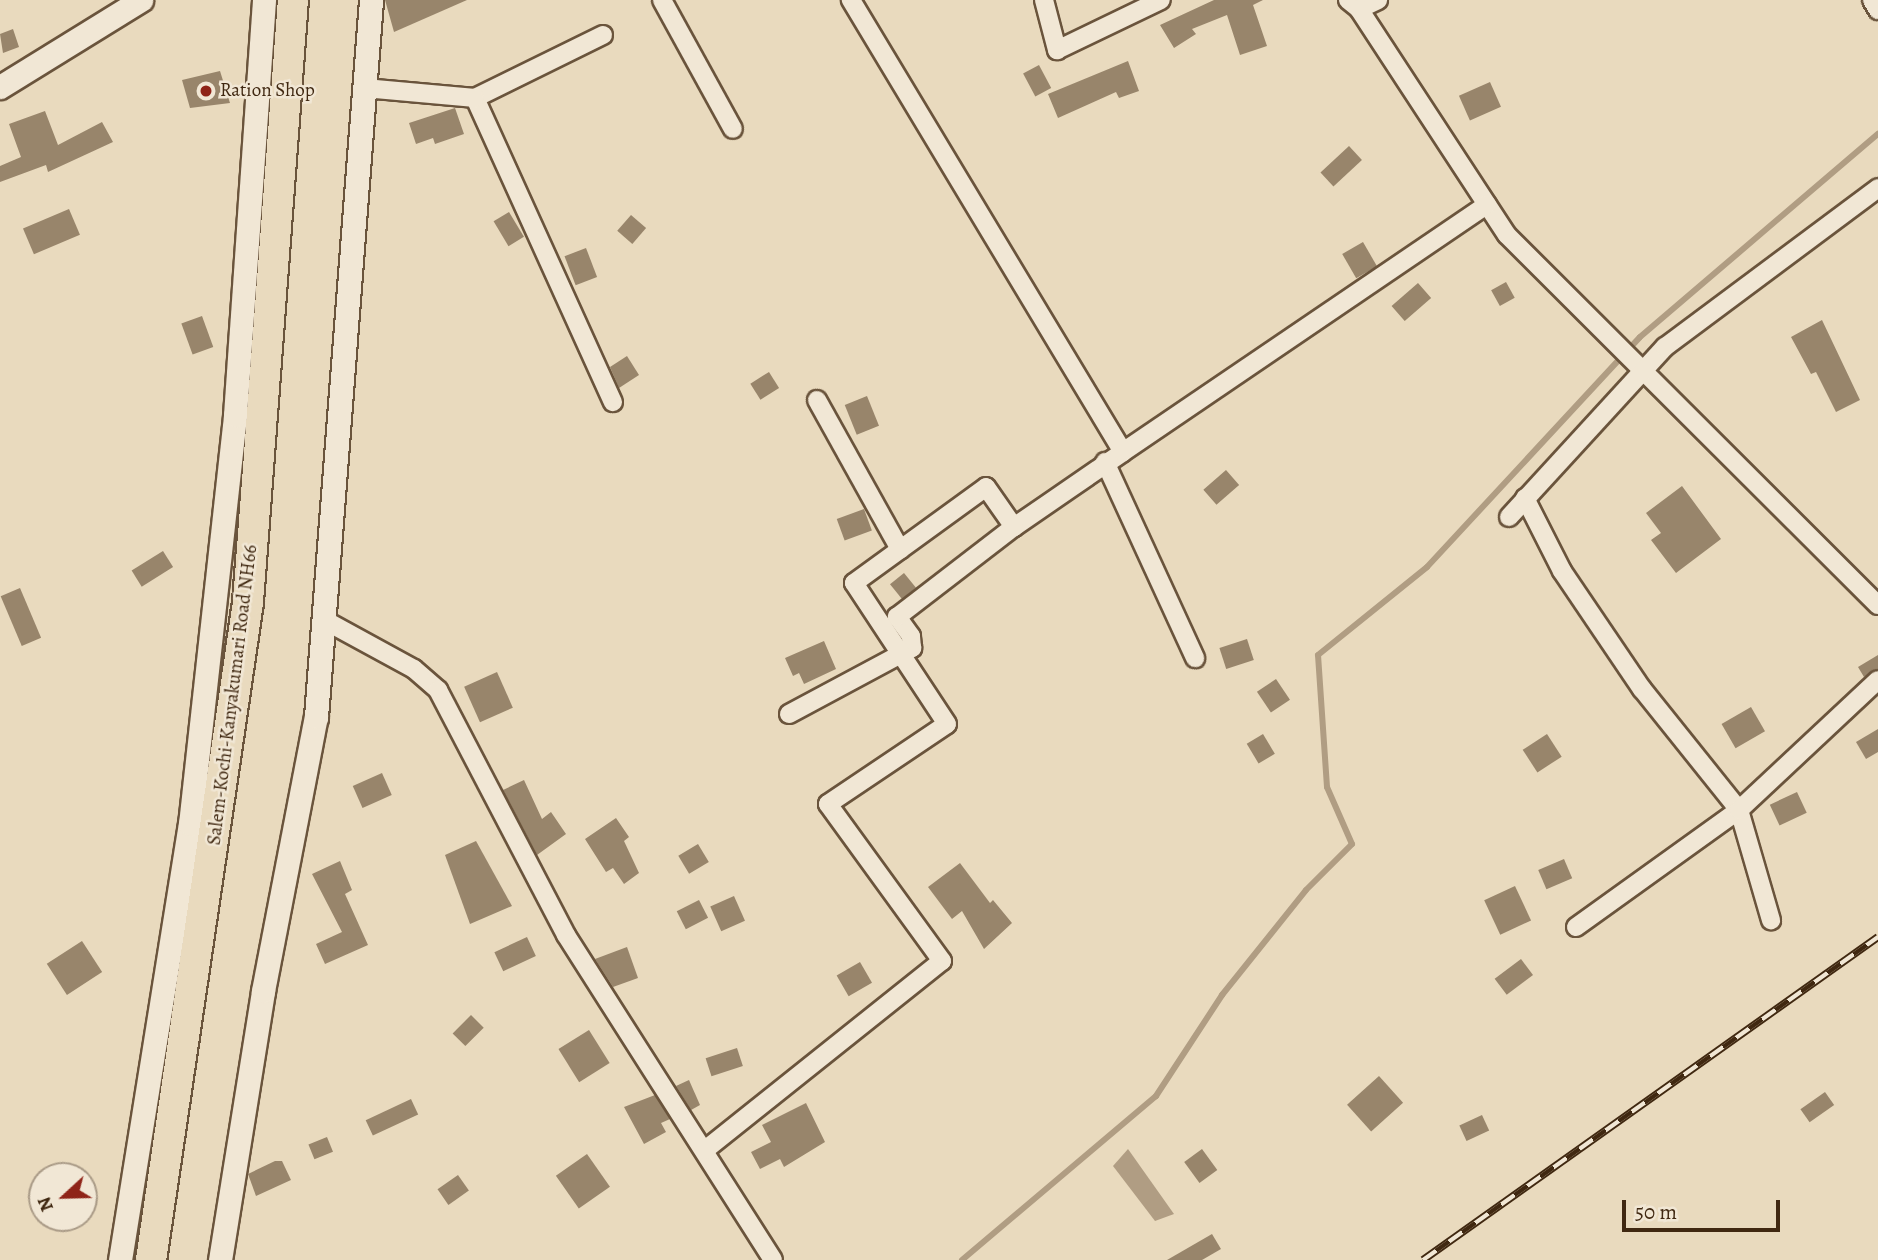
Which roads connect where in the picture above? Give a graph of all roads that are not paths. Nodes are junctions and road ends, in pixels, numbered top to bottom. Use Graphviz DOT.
graph roads {
  1 [pos="141,0"];
  2 [pos="264,0"];
  3 [pos="293,0"];
  4 [pos="371,0"];
  5 [pos="662,0"];
  6 [pos="851,0"];
  7 [pos="1161,0"];
  8 [pos="1378,0"];
  9 [pos="1872,0"];
  10 [pos="1046,1"];
  11 [pos="1354,4"];
  12 [pos="1878,10"];
  13 [pos="603,36"];
  14 [pos="0,87"];
  15 [pos="365,88"];
  16 [pos="475,98"];
  17 [pos="733,129"];
  18 [pos="1878,188"];
  19 [pos="1487,205"];
  20 [pos="1643,370"];
  21 [pos="817,400"];
  22 [pos="613,402"];
  23 [pos="1123,452"];
  24 [pos="1105,462"];
  25 [pos="1525,499"];
  26 [pos="1509,517"];
  27 [pos="1014,527"];
  28 [pos="900,549"];
  29 [pos="1878,605"];
  30 [pos="326,621"];
  31 [pos="900,654"];
  32 [pos="1195,658"];
  33 [pos="1878,680"];
  34 [pos="789,714"];
  35 [pos="1739,810"];
  36 [pos="1771,920"];
  37 [pos="1576,927"];
  38 [pos="705,1150"];
  39 [pos="120,1260"];
  40 [pos="151,1260"];
  41 [pos="220,1260"];
  42 [pos="773,1260"];
  1 -- 14 [label="street"];
  2 -- 39 [label="street"];
  3 -- 40 [label="highway, Salem-Kochi-Kanyakumari Road NH66"];
  4 -- 15 [label="street"];
  5 -- 17 [label="street"];
  6 -- 23 [label="street"];
  7 -- 10 [label="street"];
  8 -- 11 [label="street"];
  9 -- 12 [label="street"];
  11 -- 19 [label="street"];
  13 -- 16 [label="street"];
  15 -- 16 [label="street"];
  15 -- 30 [label="street"];
  16 -- 22 [label="street"];
  18 -- 20 [label="street"];
  19 -- 20 [label="street"];
  19 -- 23 [label="street"];
  20 -- 25 [label="street"];
  20 -- 29 [label="street"];
  21 -- 28 [label="street"];
  23 -- 24 [label="street"];
  24 -- 27 [label="street"];
  24 -- 32 [label="street"];
  25 -- 26 [label="street"];
  25 -- 35 [label="street"];
  27 -- 28 [label="street"];
  27 -- 31 [label="street"];
  28 -- 31 [label="street"];
  30 -- 38 [label="street"];
  30 -- 41 [label="street"];
  31 -- 34 [label="street"];
  31 -- 38 [label="street"];
  33 -- 35 [label="street"];
  35 -- 36 [label="street"];
  35 -- 37 [label="street"];
  38 -- 42 [label="street"];
}
